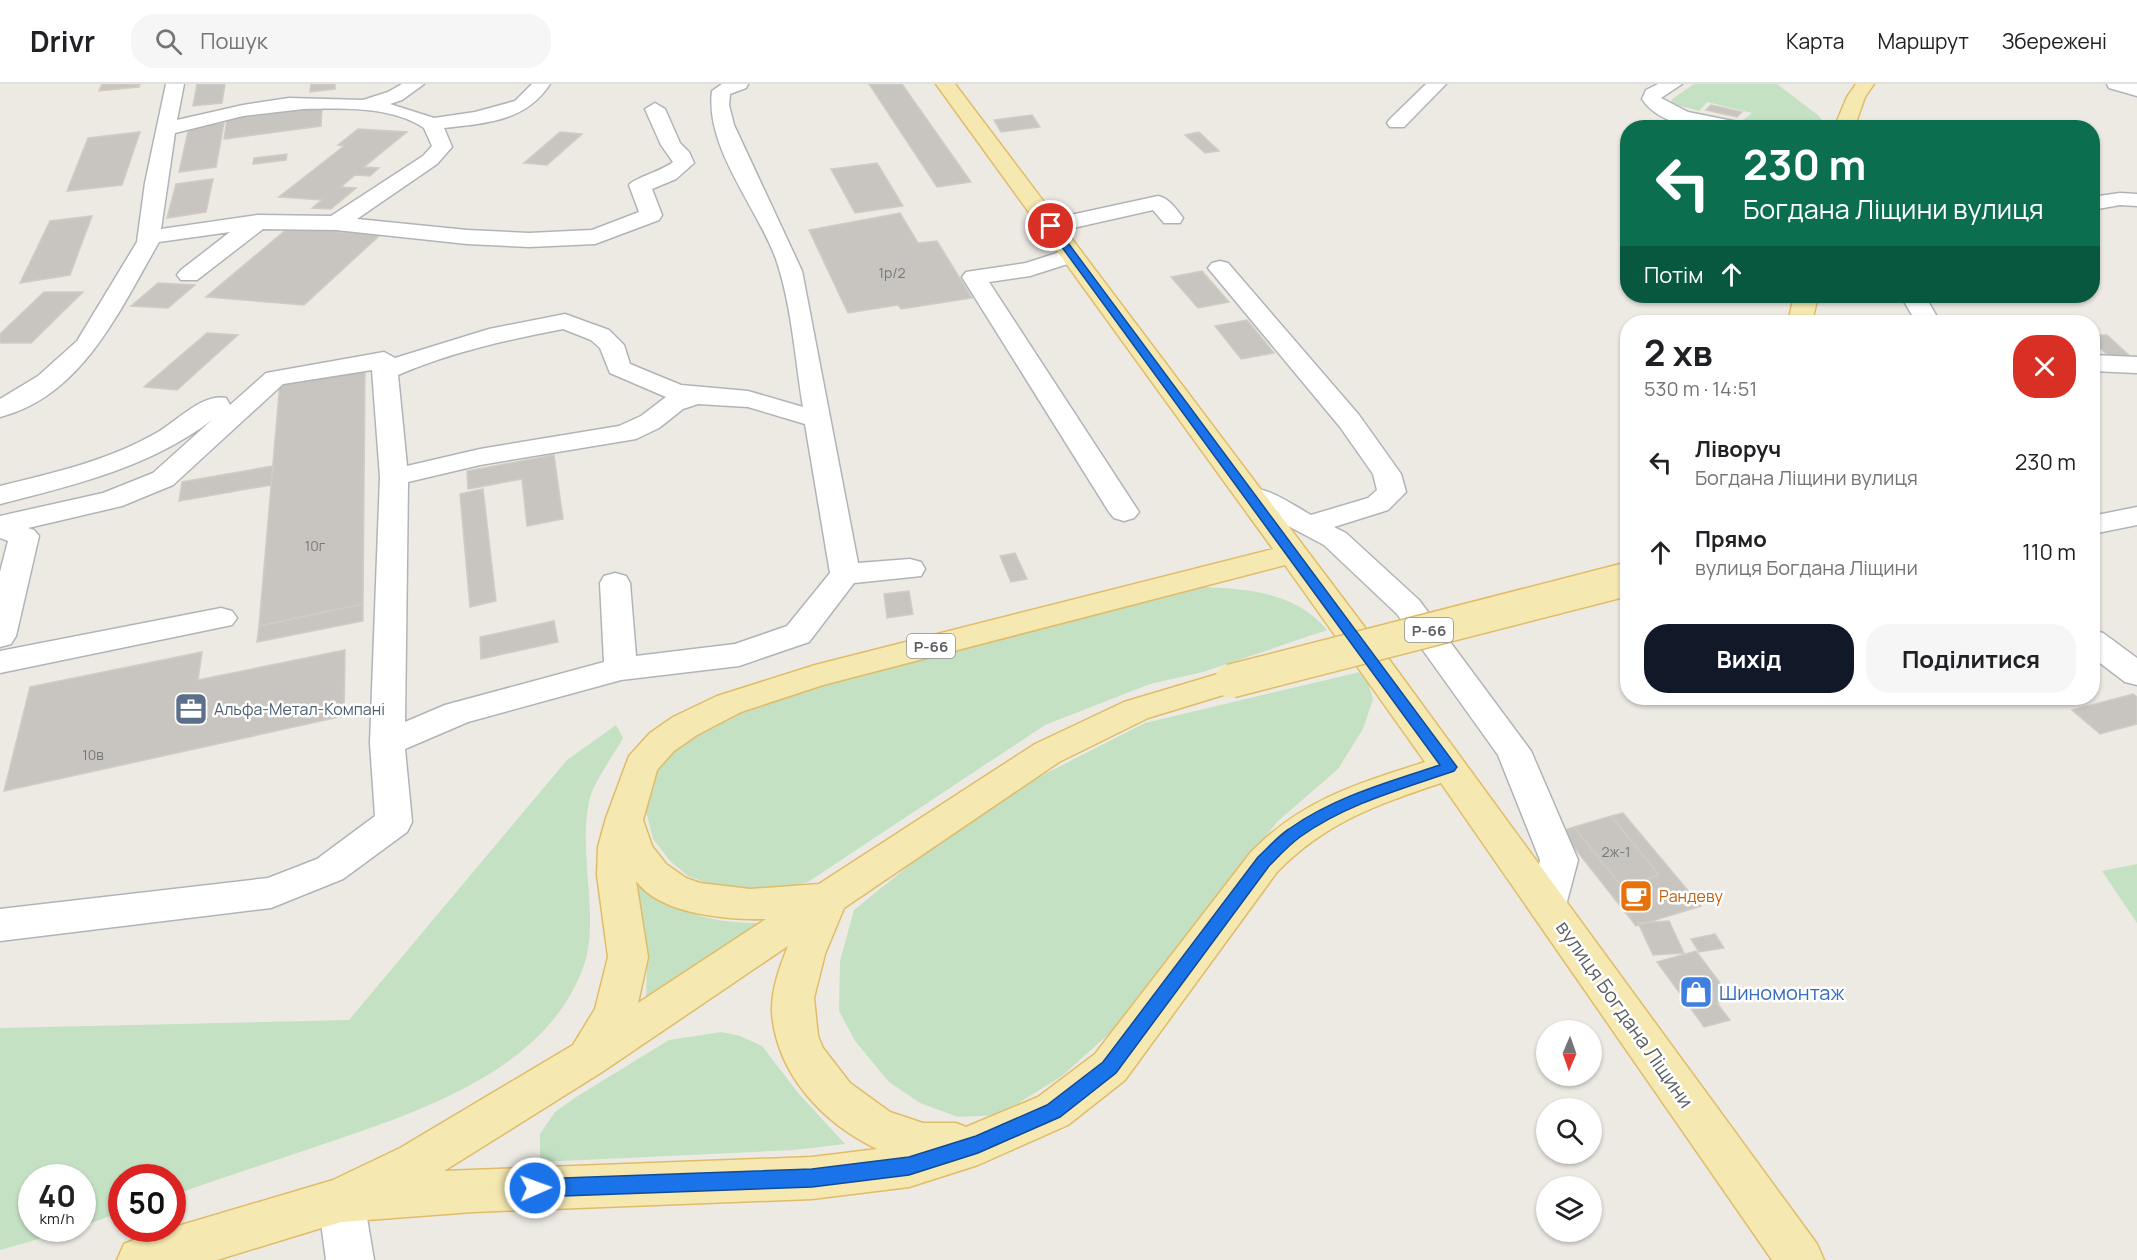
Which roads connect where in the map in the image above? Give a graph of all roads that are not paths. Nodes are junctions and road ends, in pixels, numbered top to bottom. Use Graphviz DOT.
graph roads {
  1 [pos="175,84"];
  2 [pos="415,84"];
  3 [pos="541,84"];
  4 [pos="739,84"];
  5 [pos="945,84"];
  6 [pos="1437,84"];
  7 [pos="1673,84"];
  8 [pos="1861,84"];
  9 [pos="2116,84"];
  10 [pos="2137,90"];
  11 [pos="361,106"];
  12 [pos="655,109"];
  13 [pos="1705,120"];
  14 [pos="1847,120"];
  15 [pos="1397,123"];
  16 [pos="430,124"];
  17 [pos="166,129"];
  18 [pos="2137,200"];
  19 [pos="2100,203"];
  20 [pos="1172,218"];
  21 [pos="257,222"];
  22 [pos="336,223"];
  23 [pos="1051,226"];
  24 [pos="148,237"];
  25 [pos="1072,255"];
  26 [pos="1220,268"];
  27 [pos="189,274"];
  28 [pos="2100,363"];
  29 [pos="2137,365"];
  30 [pos="385,370"];
  31 [pos="256,371"];
  32 [pos="694,396"];
  33 [pos="0,409"];
  34 [pos="819,419"];
  35 [pos="394,477"];
  36 [pos="0,495"];
  37 [pos="1256,503"];
  38 [pos="1124,512"];
  39 [pos="2137,516"];
  40 [pos="2100,523"];
  41 [pos="0,527"];
  42 [pos="1301,539"];
  43 [pos="910,570"];
  44 [pos="845,573"];
  45 [pos="1620,581"];
  46 [pos="615,583"];
  47 [pos="221,618"];
  48 [pos="0,636"];
  49 [pos="2100,647"];
  50 [pos="0,662"];
  51 [pos="621,669"];
  52 [pos="2137,674"];
  53 [pos="387,743"];
  54 [pos="1449,767"];
  55 [pos="624,818"];
  56 [pos="829,899"];
  57 [pos="1547,905"];
  58 [pos="0,925"];
  59 [pos="587,1059"];
  60 [pos="978,1144"];
  61 [pos="341,1200"];
  62 [pos="141,1260"];
  63 [pos="350,1260"];
  64 [pos="1800,1260"];
  1 -- 17 [label="lane"];
  2 -- 11 [label="lane"];
  3 -- 16 [label="lane"];
  4 -- 34 [label="lane"];
  5 -- 23 [label="main road"];
  6 -- 15 [label="lane"];
  7 -- 13 [label="lane"];
  8 -- 14 [label="main road"];
  9 -- 10 [label="lane"];
  11 -- 16 [label="lane"];
  11 -- 17 [label="lane"];
  12 -- 22 [label="lane"];
  16 -- 22 [label="lane"];
  17 -- 24 [label="lane"];
  18 -- 19 [label="lane"];
  20 -- 23 [label="lane"];
  21 -- 22 [label="lane"];
  21 -- 24 [label="lane"];
  21 -- 27 [label="lane"];
  23 -- 25 [label="main road"];
  24 -- 33 [label="lane"];
  25 -- 37 [label="main road"];
  25 -- 38 [label="lane"];
  26 -- 42 [label="lane"];
  28 -- 29 [label="lane"];
  30 -- 32 [label="lane"];
  30 -- 35 [label="lane"];
  30 -- 41 [label="lane"];
  31 -- 36 [label="lane"];
  32 -- 34 [label="lane"];
  32 -- 35 [label="lane"];
  34 -- 44 [label="lane"];
  35 -- 53 [label="lane"];
  37 -- 42 [label="lane"];
  39 -- 40 [label="lane"];
  41 -- 48 [label="lane"];
  42 -- 54 [label="main road, вулиця Богдана Ліщини"];
  42 -- 55 [label="main road, Р-66"];
  42 -- 57 [label="lane"];
  43 -- 44 [label="lane"];
  44 -- 51 [label="lane"];
  45 -- 56 [label="main road, Р-66, bridge"];
  46 -- 51 [label="lane"];
  47 -- 50 [label="lane"];
  49 -- 52 [label="lane"];
  51 -- 53 [label="lane"];
  53 -- 58 [label="lane"];
  54 -- 57 [label="main road, вулиця Богдана Ліщини"];
  54 -- 60 [label="main road"];
  55 -- 56 [label="main road"];
  55 -- 59 [label="main road"];
  56 -- 59 [label="main road"];
  56 -- 60 [label="main road"];
  57 -- 64 [label="main road, вулиця Богдана Ліщини"];
  59 -- 61 [label="main road"];
  60 -- 61 [label="main road"];
  61 -- 62 [label="main road"];
  61 -- 63 [label="lane"];
}
